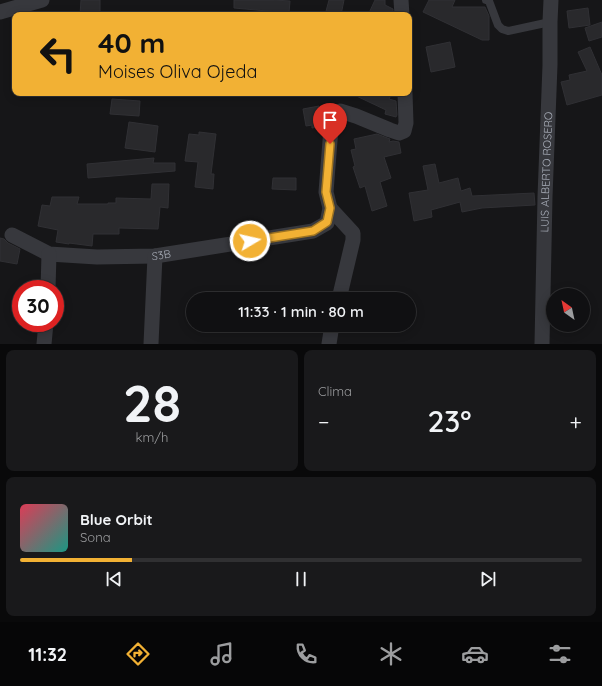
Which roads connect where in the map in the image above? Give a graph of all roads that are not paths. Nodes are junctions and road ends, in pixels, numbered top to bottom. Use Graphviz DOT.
graph roads {
  1 [pos="42,0"];
  2 [pos="401,0"];
  3 [pos="486,0"];
  4 [pos="551,0"];
  5 [pos="0,12"];
  6 [pos="402,12"];
  7 [pos="550,22"];
  8 [pos="405,96"];
  9 [pos="330,208"];
  10 [pos="12,235"];
  11 [pos="49,254"];
  12 [pos="155,256"];
  13 [pos="48,280"];
  14 [pos="341,292"];
  15 [pos="45,332"];
  16 [pos="331,332"];
  17 [pos="44,344"];
  18 [pos="151,344"];
  19 [pos="329,344"];
  20 [pos="542,344"];
  1 -- 5 [label="street"];
  2 -- 6 [label="street"];
  3 -- 7 [label="lane"];
  4 -- 7 [label="street, LUIS ALBERTO ROSERO"];
  7 -- 20 [label="street, LUIS ALBERTO ROSERO"];
  8 -- 9 [label="street"];
  9 -- 12 [label="street, S3B"];
  9 -- 14 [label="street"];
  10 -- 11 [label="street, S3B"];
  11 -- 12 [label="street, S3B"];
  11 -- 13 [label="street"];
  12 -- 18 [label="street"];
  15 -- 17 [label="street"];
  16 -- 19 [label="street"];
}
